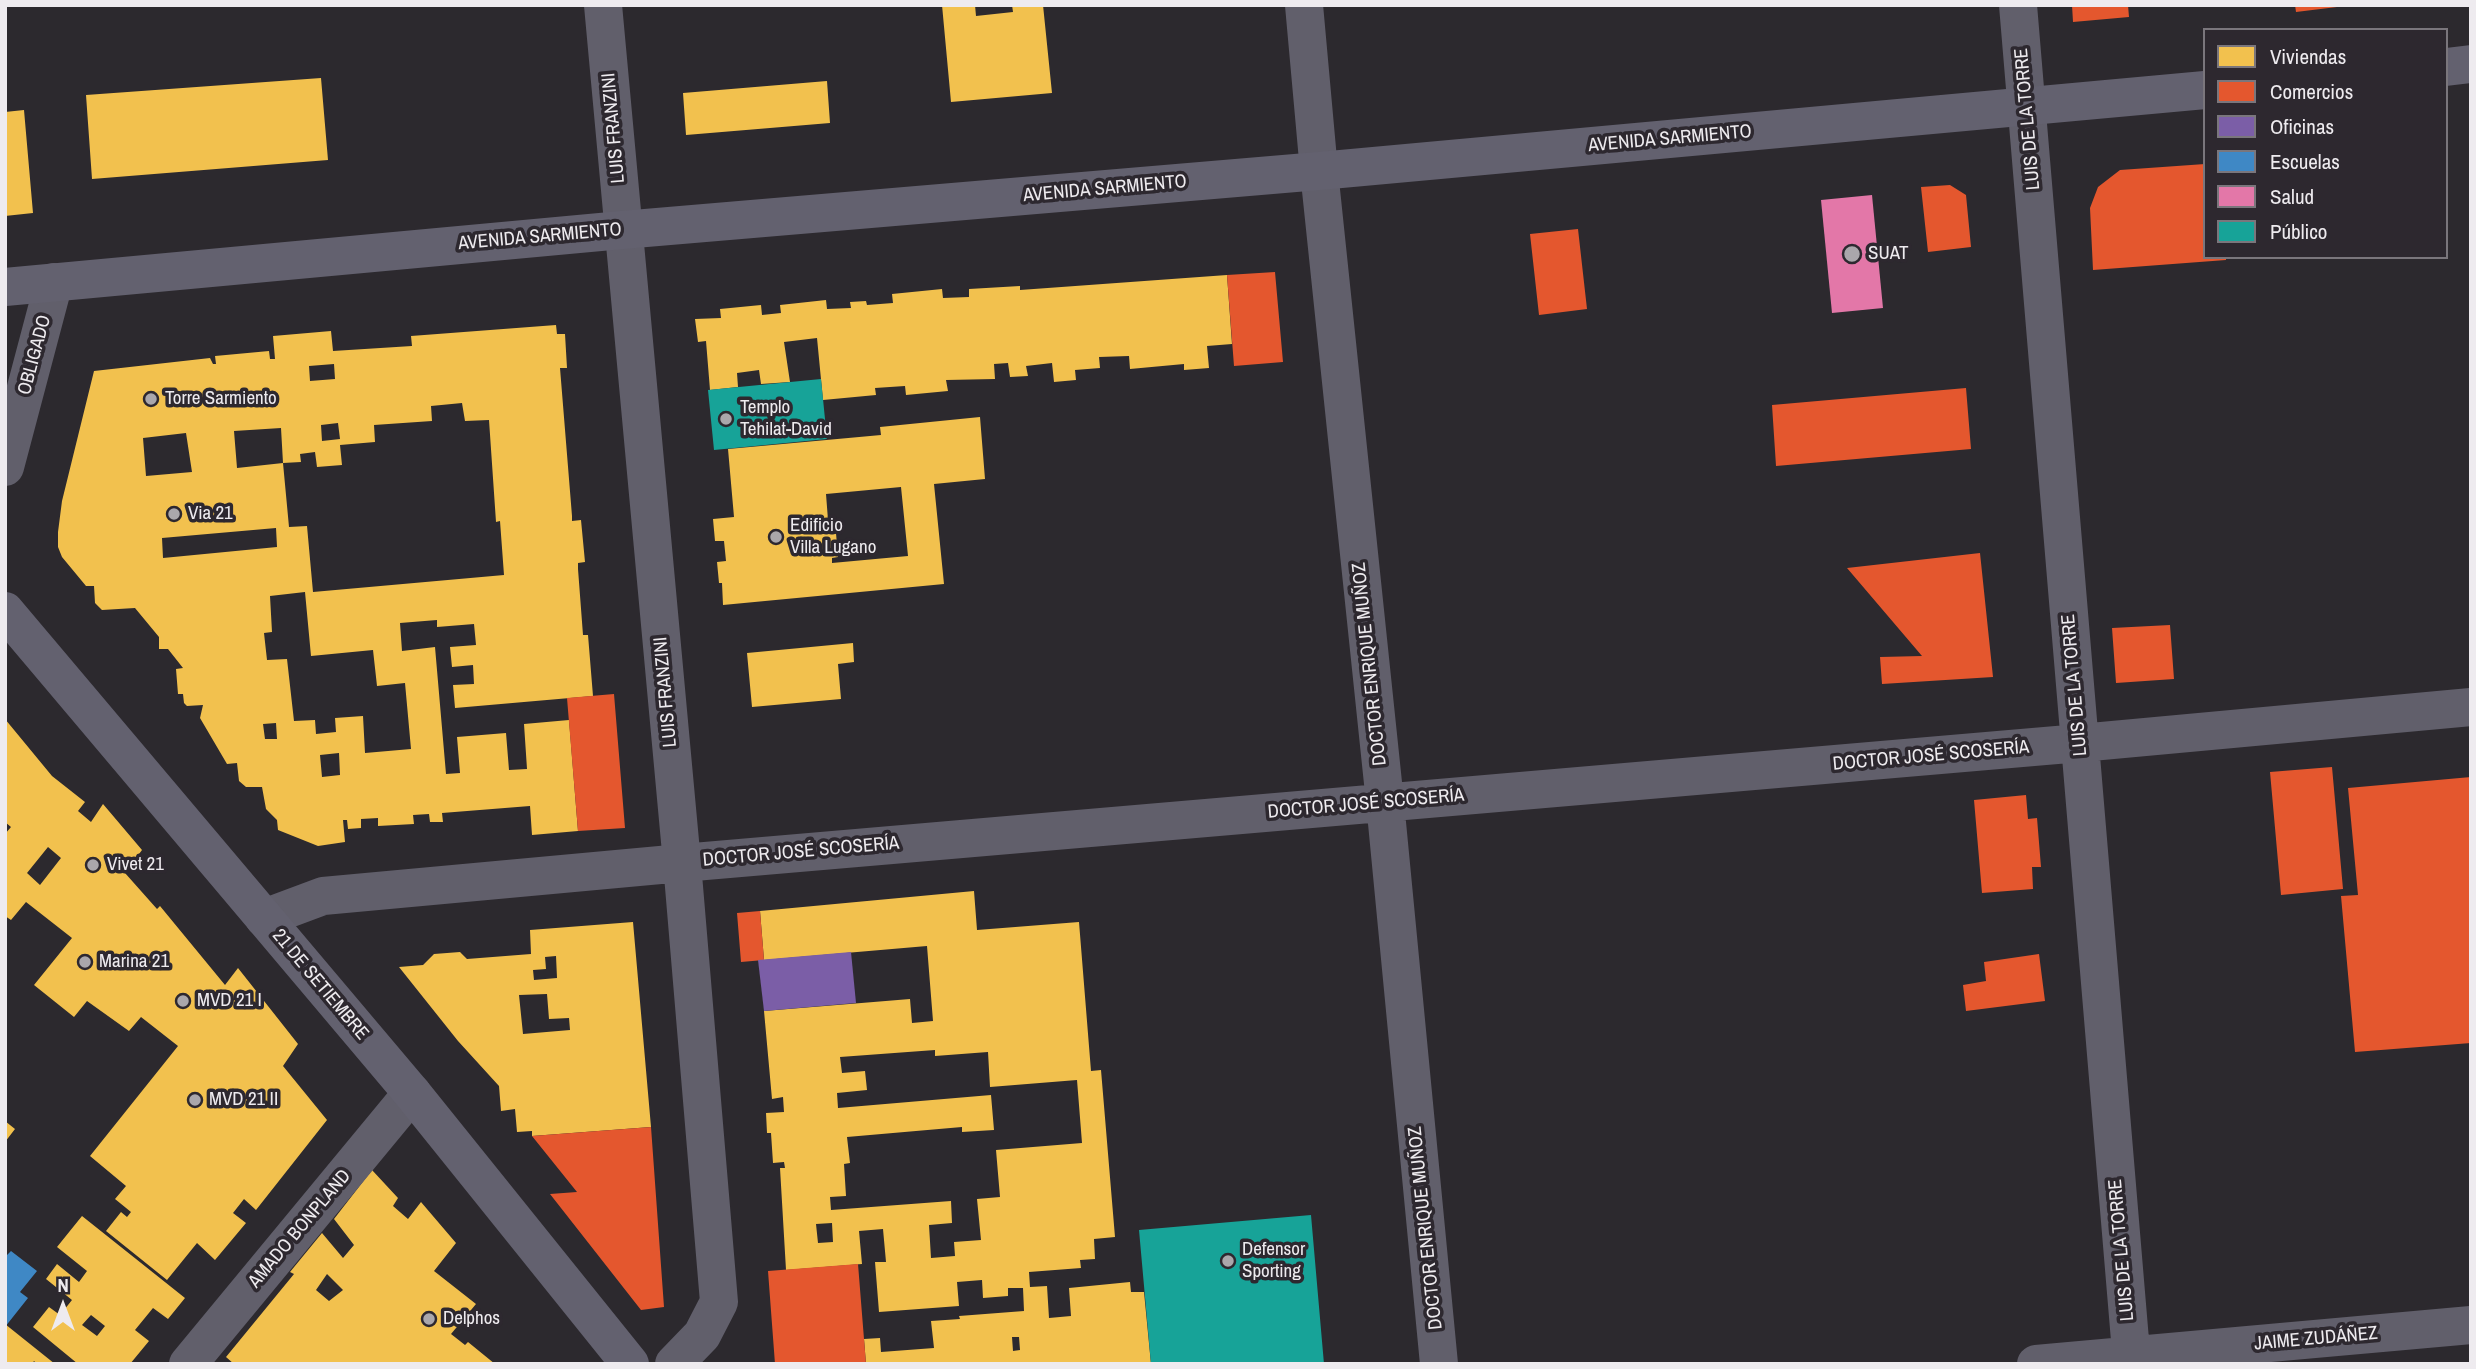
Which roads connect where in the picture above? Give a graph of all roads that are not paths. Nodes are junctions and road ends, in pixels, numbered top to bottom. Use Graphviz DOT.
graph roads {
  1 [pos="603,5"];
  2 [pos="1304,5"];
  3 [pos="2018,5"];
  4 [pos="2471,64"];
  5 [pos="2448,66"];
  6 [pos="2203,90"];
  7 [pos="2027,106"];
  8 [pos="1319,172"];
  9 [pos="622,230"];
  10 [pos="54,282"];
  11 [pos="5,287"];
  12 [pos="5,467"];
  13 [pos="5,611"];
  14 [pos="2471,707"];
  15 [pos="2080,743"];
  16 [pos="1385,802"];
  17 [pos="682,863"];
  18 [pos="264,918"];
  19 [pos="412,1093"];
  20 [pos="2471,1325"];
  21 [pos="2131,1360"];
  22 [pos="188,1364"];
  23 [pos="630,1364"];
  24 [pos="674,1364"];
  25 [pos="1439,1364"];
  26 [pos="2036,1364"];
  1 -- 9 [label="street, LUIS FRANZINI"];
  2 -- 8 [label="street, DOCTOR ENRIQUE MUÑOZ"];
  3 -- 7 [label="street, LUIS DE LA TORRE"];
  4 -- 5 [label="street"];
  6 -- 7 [label="street, AVENIDA SARMIENTO"];
  7 -- 8 [label="street, AVENIDA SARMIENTO"];
  7 -- 15 [label="street, LUIS DE LA TORRE"];
  8 -- 9 [label="street, AVENIDA SARMIENTO"];
  8 -- 16 [label="street, DOCTOR ENRIQUE MUÑOZ"];
  9 -- 10 [label="street, AVENIDA SARMIENTO"];
  9 -- 17 [label="street, LUIS FRANZINI"];
  10 -- 11 [label="street, AVENIDA SARMIENTO"];
  10 -- 12 [label="street, OBLIGADO"];
  13 -- 18 [label="street, 21 DE SETIEMBRE"];
  14 -- 15 [label="street, DOCTOR JOSÉ SCOSERÍA"];
  15 -- 16 [label="street, DOCTOR JOSÉ SCOSERÍA"];
  15 -- 21 [label="street, LUIS DE LA TORRE"];
  16 -- 17 [label="street, DOCTOR JOSÉ SCOSERÍA"];
  16 -- 25 [label="street, DOCTOR ENRIQUE MUÑOZ"];
  17 -- 18 [label="street, DOCTOR JOSÉ SCOSERÍA"];
  17 -- 24 [label="street, LUIS FRANZINI"];
  18 -- 19 [label="street, 21 DE SETIEMBRE"];
  19 -- 22 [label="street, AMADO BONPLAND"];
  19 -- 23 [label="street, 21 DE SETIEMBRE"];
  20 -- 21 [label="street, JAIME ZUDÁÑEZ"];
  21 -- 26 [label="street, JAIME ZUDÁÑEZ"];
}
